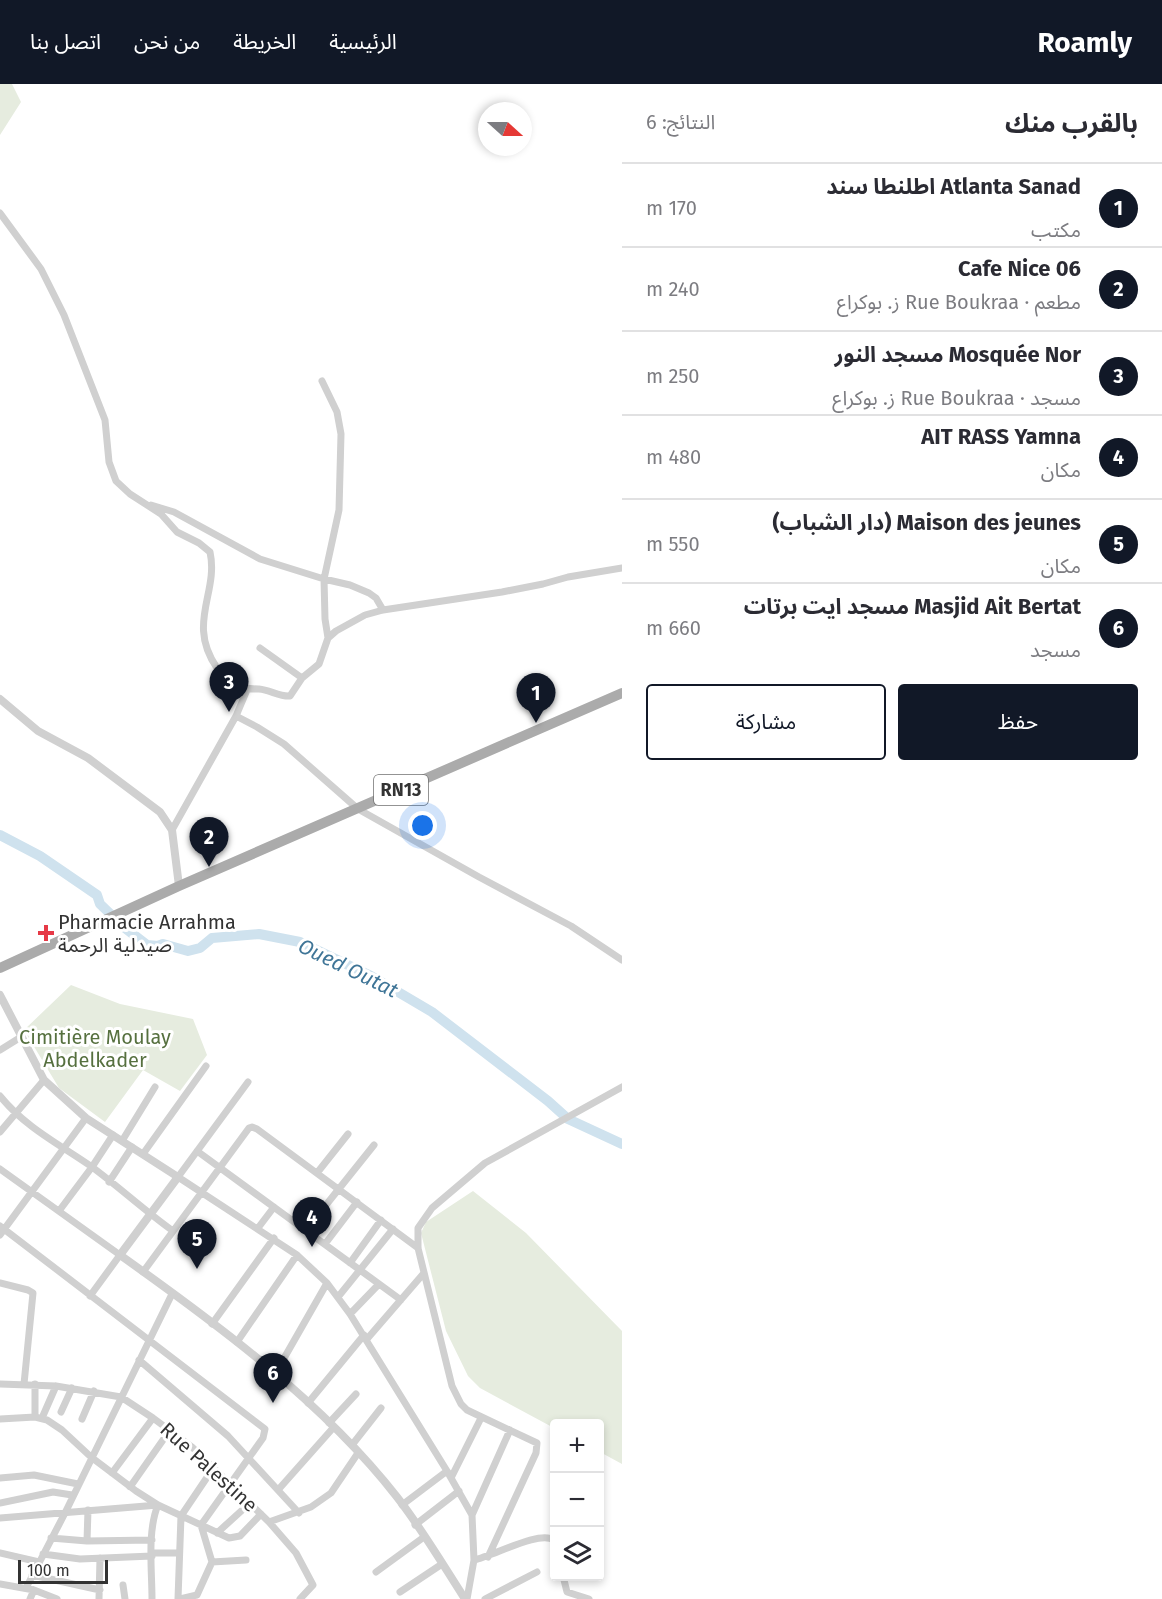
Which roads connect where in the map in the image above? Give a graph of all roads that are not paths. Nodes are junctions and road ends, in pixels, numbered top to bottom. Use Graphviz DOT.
graph roads {
  1 [pos="0,213"];
  2 [pos="322,381"];
  3 [pos="149,504"];
  4 [pos="622,568"];
  5 [pos="324,579"];
  6 [pos="382,610"];
  7 [pos="328,638"];
  8 [pos="260,648"];
  9 [pos="302,678"];
  10 [pos="248,690"];
  11 [pos="622,693"];
  12 [pos="0,699"];
  13 [pos="236,716"];
  14 [pos="358,809"];
  15 [pos="172,830"];
  16 [pos="179,886"];
  17 [pos="622,960"];
  18 [pos="0,968"];
  19 [pos="0,995"];
  20 [pos="21,1037"];
  21 [pos="0,1050"];
  22 [pos="206,1066"];
  23 [pos="44,1080"];
  24 [pos="248,1082"];
  25 [pos="155,1087"];
  26 [pos="622,1087"];
  27 [pos="0,1096"];
  28 [pos="14,1114"];
  29 [pos="86,1118"];
  30 [pos="0,1132"];
  31 [pos="348,1134"];
  32 [pos="113,1135"];
  33 [pos="122,1140"];
  34 [pos="374,1145"];
  35 [pos="132,1147"];
  36 [pos="63,1149"];
  37 [pos="197,1151"];
  38 [pos="143,1154"];
  39 [pos="92,1167"];
  40 [pos="220,1167"];
  41 [pos="0,1169"];
  42 [pos="317,1173"];
  43 [pos="178,1177"];
  44 [pos="109,1182"];
  45 [pos="339,1189"];
  46 [pos="32,1191"];
  47 [pos="202,1191"];
  48 [pos="357,1202"];
  49 [pos="274,1207"];
  50 [pos="59,1211"];
  51 [pos="150,1214"];
  52 [pos="381,1221"];
  53 [pos="258,1228"];
  54 [pos="393,1229"];
  55 [pos="1,1230"];
  56 [pos="306,1230"];
  57 [pos="172,1231"];
  58 [pos="274,1238"];
  59 [pos="325,1244"];
  60 [pos="418,1248"];
  61 [pos="297,1255"];
  62 [pos="120,1256"];
  63 [pos="350,1263"];
  64 [pos="360,1270"];
  65 [pos="143,1272"];
  66 [pos="424,1273"];
  67 [pos="0,1283"];
  68 [pos="327,1283"];
  69 [pos="379,1284"];
  70 [pos="172,1294"];
  71 [pos="90,1296"];
  72 [pos="338,1297"];
  73 [pos="401,1300"];
  74 [pos="350,1314"];
  75 [pos="212,1324"];
  76 [pos="366,1337"];
  77 [pos="149,1340"];
  78 [pos="237,1342"];
  79 [pos="139,1360"];
  80 [pos="275,1374"];
  81 [pos="0,1384"];
  82 [pos="24,1384"];
  83 [pos="35,1384"];
  84 [pos="56,1386"];
  85 [pos="72,1388"];
  86 [pos="94,1391"];
  87 [pos="356,1394"];
  88 [pos="121,1397"];
  89 [pos="308,1402"];
  90 [pos="381,1408"];
  91 [pos="61,1412"];
  92 [pos="38,1417"];
  93 [pos="153,1418"];
  94 [pos="481,1418"];
  95 [pos="0,1419"];
  96 [pos="82,1419"];
  97 [pos="331,1425"];
  98 [pos="170,1430"];
  99 [pos="510,1430"];
  100 [pos="352,1445"];
  101 [pos="358,1453"];
  102 [pos="91,1457"];
  103 [pos="248,1459"];
  104 [pos="214,1467"];
  105 [pos="112,1473"];
  106 [pos="449,1475"];
  107 [pos="0,1478"];
  108 [pos="78,1484"];
  109 [pos="231,1484"];
  110 [pos="130,1486"];
  111 [pos="278,1490"];
  112 [pos="459,1491"];
  113 [pos="72,1496"];
  114 [pos="0,1503"];
  115 [pos="250,1503"];
  116 [pos="158,1505"];
  117 [pos="402,1505"];
  118 [pos="88,1510"];
  119 [pos="299,1512"];
  120 [pos="65,1513"];
  121 [pos="261,1514"];
  122 [pos="472,1515"];
  123 [pos="181,1516"];
  124 [pos="0,1517"];
  125 [pos="269,1522"];
  126 [pos="201,1525"];
  127 [pos="415,1525"];
  128 [pos="217,1533"];
  129 [pos="424,1537"];
  130 [pos="51,1538"];
  131 [pos="550,1539"];
  132 [pos="152,1540"];
  133 [pos="87,1541"];
  134 [pos="178,1553"];
  135 [pos="0,1554"];
  136 [pos="43,1554"];
  137 [pos="152,1555"];
  138 [pos="488,1557"];
  139 [pos="100,1558"];
  140 [pos="246,1560"];
  141 [pos="474,1560"];
  142 [pos="39,1562"];
  143 [pos="212,1562"];
  144 [pos="442,1564"];
  145 [pos="376,1572"];
  146 [pos="537,1572"];
  147 [pos="32,1575"];
  148 [pos="564,1581"];
  149 [pos="0,1584"];
  150 [pos="123,1585"];
  151 [pos="30,1589"];
  152 [pos="99,1590"];
  153 [pos="400,1592"];
  154 [pos="30,1599"];
  155 [pos="57,1599"];
  156 [pos="99,1599"];
  157 [pos="124,1599"];
  158 [pos="152,1599"];
  159 [pos="179,1599"];
  160 [pos="300,1599"];
  161 [pos="466,1599"];
  162 [pos="485,1599"];
  163 [pos="589,1599"];
  1 -- 3 [label="street"];
  2 -- 5 [label="street"];
  3 -- 5 [label="street"];
  3 -- 10 [label="street"];
  4 -- 6 [label="street"];
  5 -- 6 [label="street"];
  5 -- 7 [label="street"];
  6 -- 7 [label="street"];
  7 -- 9 [label="street"];
  8 -- 9 [label="street"];
  9 -- 10 [label="street"];
  10 -- 13 [label="street"];
  11 -- 14 [label="main road, RN13"];
  12 -- 15 [label="street"];
  13 -- 14 [label="street"];
  13 -- 15 [label="street"];
  14 -- 16 [label="main road, RN13"];
  14 -- 17 [label="street"];
  15 -- 16 [label="street"];
  16 -- 18 [label="main road, RN13"];
  19 -- 20 [label="street"];
  20 -- 21 [label="street"];
  20 -- 23 [label="street"];
  22 -- 38 [label="street"];
  23 -- 28 [label="street"];
  23 -- 29 [label="street"];
  24 -- 37 [label="street"];
  25 -- 33 [label="street"];
  26 -- 60 [label="street"];
  27 -- 28 [label="street"];
  28 -- 30 [label="street"];
  28 -- 36 [label="street"];
  29 -- 32 [label="street"];
  29 -- 36 [label="street"];
  31 -- 42 [label="street"];
  32 -- 33 [label="street"];
  32 -- 39 [label="street"];
  33 -- 35 [label="street"];
  34 -- 45 [label="street"];
  35 -- 38 [label="street"];
  35 -- 44 [label="street"];
  36 -- 39 [label="street"];
  36 -- 46 [label="street"];
  37 -- 40 [label="street"];
  37 -- 43 [label="street"];
  38 -- 43 [label="street"];
  39 -- 44 [label="street"];
  39 -- 50 [label="street"];
  40 -- 42 [label="street"];
  40 -- 47 [label="street"];
  40 -- 49 [label="street"];
  41 -- 46 [label="street"];
  42 -- 45 [label="street"];
  43 -- 47 [label="street"];
  43 -- 51 [label="street"];
  44 -- 51 [label="street"];
  45 -- 48 [label="street"];
  45 -- 56 [label="street"];
  46 -- 50 [label="street"];
  46 -- 55 [label="street"];
  47 -- 53 [label="street"];
  47 -- 57 [label="street"];
  48 -- 52 [label="street"];
  48 -- 59 [label="street"];
  49 -- 53 [label="street"];
  49 -- 56 [label="street"];
  50 -- 62 [label="street"];
  51 -- 57 [label="street"];
  51 -- 62 [label="street"];
  52 -- 54 [label="street"];
  52 -- 63 [label="street"];
  53 -- 58 [label="street"];
  54 -- 60 [label="street"];
  54 -- 64 [label="street"];
  55 -- 71 [label="street"];
  56 -- 59 [label="street"];
  57 -- 65 [label="street"];
  58 -- 61 [label="street"];
  58 -- 75 [label="street"];
  59 -- 63 [label="street"];
  60 -- 66 [label="street"];
  61 -- 68 [label="street"];
  61 -- 78 [label="street"];
  62 -- 65 [label="street"];
  62 -- 71 [label="street"];
  63 -- 64 [label="street"];
  64 -- 69 [label="street"];
  64 -- 72 [label="street"];
  65 -- 70 [label="street"];
  66 -- 73 [label="street"];
  66 -- 94 [label="street"];
  67 -- 82 [label="street"];
  68 -- 72 [label="street"];
  68 -- 80 [label="street"];
  69 -- 73 [label="street"];
  69 -- 74 [label="street"];
  70 -- 75 [label="street"];
  70 -- 77 [label="street"];
  71 -- 77 [label="street"];
  72 -- 74 [label="street"];
  73 -- 76 [label="street"];
  74 -- 76 [label="street"];
  75 -- 78 [label="street"];
  76 -- 89 [label="street"];
  76 -- 106 [label="street"];
  77 -- 79 [label="street"];
  77 -- 103 [label="street"];
  78 -- 80 [label="street"];
  79 -- 88 [label="street"];
  79 -- 103 [label="street"];
  80 -- 89 [label="street"];
  81 -- 82 [label="street, Rue Palestine"];
  82 -- 83 [label="street, Rue Palestine"];
  83 -- 84 [label="street, Rue Palestine"];
  83 -- 92 [label="street"];
  84 -- 85 [label="street, Rue Palestine"];
  84 -- 92 [label="street"];
  85 -- 86 [label="street, Rue Palestine"];
  85 -- 91 [label="street"];
  86 -- 88 [label="street, Rue Palestine"];
  86 -- 96 [label="street"];
  87 -- 97 [label="street"];
  88 -- 93 [label="street, Rue Palestine"];
  88 -- 102 [label="street"];
  89 -- 97 [label="street"];
  90 -- 100 [label="street"];
  92 -- 95 [label="street"];
  92 -- 102 [label="street"];
  93 -- 98 [label="street, Rue Palestine"];
  93 -- 105 [label="street"];
  94 -- 99 [label="street"];
  94 -- 106 [label="street"];
  97 -- 100 [label="street"];
  97 -- 111 [label="street"];
  98 -- 104 [label="street, Rue Palestine"];
  98 -- 110 [label="street"];
  99 -- 122 [label="street"];
  99 -- 138 [label="street"];
  100 -- 101 [label="street"];
  101 -- 117 [label="street"];
  101 -- 119 [label="street, Rue Palestine"];
  102 -- 105 [label="street"];
  102 -- 108 [label="street"];
  103 -- 109 [label="street"];
  103 -- 111 [label="street"];
  104 -- 109 [label="street, Rue Palestine"];
  104 -- 123 [label="street"];
  105 -- 110 [label="street"];
  106 -- 112 [label="street"];
  106 -- 117 [label="street"];
  107 -- 108 [label="street"];
  108 -- 113 [label="street"];
  109 -- 115 [label="street, Rue Palestine"];
  109 -- 126 [label="street"];
  110 -- 116 [label="street"];
  111 -- 119 [label="street"];
  112 -- 122 [label="street"];
  112 -- 127 [label="street"];
  113 -- 114 [label="street"];
  113 -- 120 [label="street"];
  115 -- 121 [label="street, Rue Palestine"];
  115 -- 128 [label="street"];
  116 -- 118 [label="street"];
  116 -- 123 [label="street"];
  116 -- 132 [label="street"];
  117 -- 127 [label="street"];
  118 -- 120 [label="street"];
  118 -- 133 [label="street"];
  119 -- 125 [label="street, Rue Palestine"];
  120 -- 124 [label="street"];
  120 -- 130 [label="street"];
  121 -- 125 [label="street, Rue Palestine"];
  121 -- 128 [label="street"];
  122 -- 141 [label="street"];
  123 -- 126 [label="street"];
  123 -- 134 [label="street"];
  125 -- 160 [label="street"];
  126 -- 128 [label="street"];
  126 -- 143 [label="street"];
  127 -- 129 [label="street"];
  129 -- 144 [label="street"];
  129 -- 145 [label="street"];
  130 -- 133 [label="street"];
  130 -- 136 [label="street"];
  131 -- 138 [label="street"];
  132 -- 133 [label="street"];
  132 -- 137 [label="street"];
  134 -- 137 [label="street"];
  134 -- 159 [label="street"];
  135 -- 142 [label="street"];
  136 -- 139 [label="street"];
  136 -- 142 [label="street"];
  137 -- 139 [label="street"];
  137 -- 158 [label="street"];
  138 -- 141 [label="street"];
  139 -- 152 [label="street"];
  140 -- 143 [label="street"];
  141 -- 161 [label="street"];
  142 -- 147 [label="street"];
  143 -- 159 [label="street"];
  144 -- 153 [label="street"];
  144 -- 161 [label="street"];
  146 -- 162 [label="street"];
  147 -- 151 [label="street"];
  147 -- 152 [label="street"];
  148 -- 163 [label="street"];
  149 -- 151 [label="street"];
  150 -- 157 [label="street"];
  151 -- 154 [label="street"];
  151 -- 155 [label="street"];
  152 -- 156 [label="street"];
}
